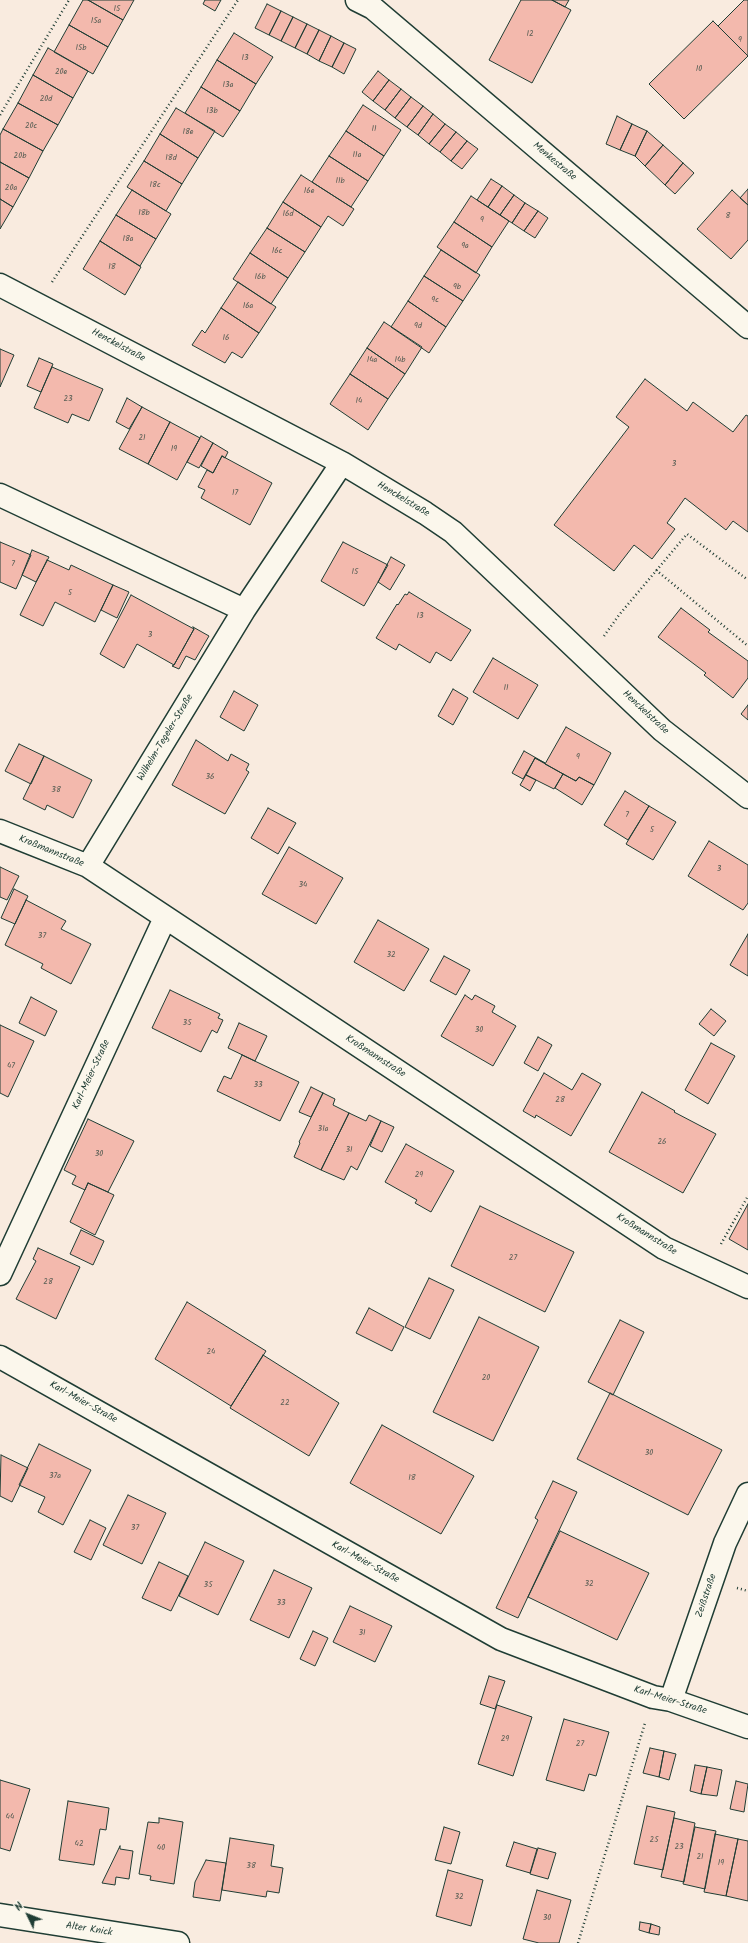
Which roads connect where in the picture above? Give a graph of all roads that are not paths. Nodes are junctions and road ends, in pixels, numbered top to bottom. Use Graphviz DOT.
graph roads {
  1 [pos="357,0"];
  2 [pos="0,285"];
  3 [pos="748,327"];
  4 [pos="342,463"];
  5 [pos="0,495"];
  6 [pos="244,610"];
  7 [pos="748,797"];
  8 [pos="0,831"];
  9 [pos="88,866"];
  10 [pos="165,918"];
  11 [pos="0,1274"];
  12 [pos="748,1287"];
  13 [pos="0,1357"];
  14 [pos="748,1494"];
  15 [pos="662,1698"];
  16 [pos="748,1727"];
  17 [pos="0,1915"];
  18 [pos="178,1943"];
  1 -- 3 [label="street, Menkestraße"];
  2 -- 4 [label="street, Henckelstraße"];
  4 -- 6 [label="street, Wilhelm-Tegeler-Straße"];
  4 -- 7 [label="street, Henckelstraße"];
  5 -- 6 [label="street"];
  6 -- 9 [label="street, Wilhelm-Tegeler-Straße"];
  8 -- 9 [label="street, Kroßmannstraße"];
  9 -- 10 [label="street, Kroßmannstraße"];
  10 -- 11 [label="street, Karl-Meier-Straße"];
  10 -- 12 [label="street, Kroßmannstraße"];
  13 -- 15 [label="street, Karl-Meier-Straße"];
  14 -- 15 [label="street, Zeißstraße"];
  15 -- 16 [label="street, Karl-Meier-Straße"];
  17 -- 18 [label="street, Alter Knick"];
}
